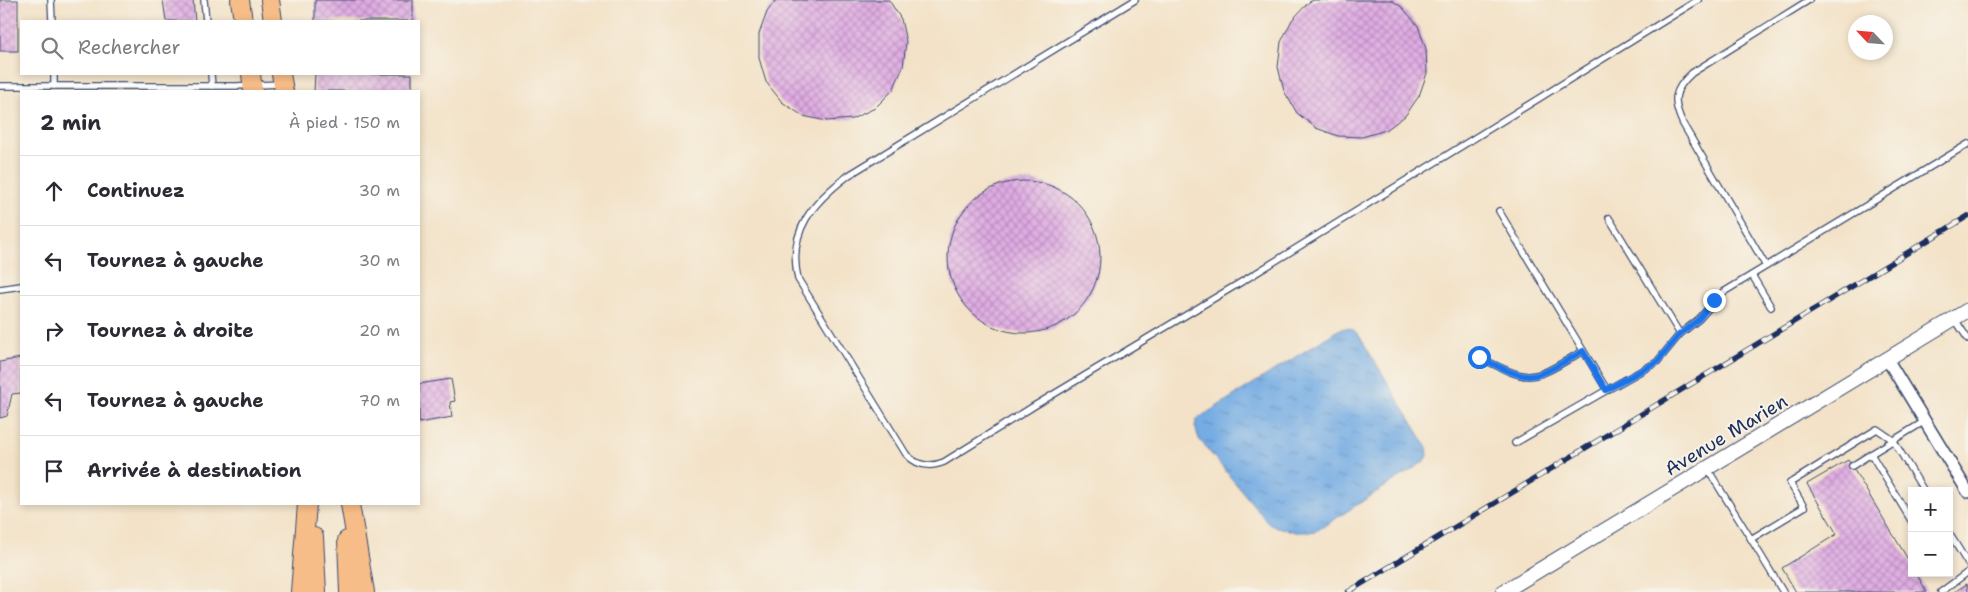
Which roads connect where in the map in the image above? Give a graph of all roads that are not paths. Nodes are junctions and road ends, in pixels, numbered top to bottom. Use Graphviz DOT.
graph roads {
  1 [pos="51,0"];
  2 [pos="204,0"];
  3 [pos="240,0"];
  4 [pos="270,0"];
  5 [pos="1135,0"];
  6 [pos="1698,0"];
  7 [pos="1809,0"];
  8 [pos="52,20"];
  9 [pos="206,20"];
  10 [pos="243,20"];
  11 [pos="273,20"];
  12 [pos="54,75"];
  13 [pos="211,75"];
  14 [pos="252,83"];
  15 [pos="282,83"];
  16 [pos="0,86"];
  17 [pos="54,86"];
  18 [pos="212,86"];
  19 [pos="1968,144"];
  20 [pos="1499,211"];
  21 [pos="1609,218"];
  22 [pos="1766,266"];
  23 [pos="1752,275"];
  24 [pos="20,286"];
  25 [pos="0,289"];
  26 [pos="1772,307"];
  27 [pos="1968,310"];
  28 [pos="1954,318"];
  29 [pos="1680,334"];
  30 [pos="1968,339"];
  31 [pos="1583,351"];
  32 [pos="1479,357"];
  33 [pos="1887,359"];
  34 [pos="1606,390"];
  35 [pos="1925,421"];
  36 [pos="1893,440"];
  37 [pos="1515,443"];
  38 [pos="1871,454"];
  39 [pos="1852,466"];
  40 [pos="1707,468"];
  41 [pos="1922,487"];
  42 [pos="1968,492"];
  43 [pos="307,505"];
  44 [pos="312,505"];
  45 [pos="345,505"];
  46 [pos="350,505"];
  47 [pos="1908,515"];
  48 [pos="1751,539"];
  49 [pos="1953,540"];
  50 [pos="1968,564"];
  51 [pos="1968,572"];
  52 [pos="300,592"];
  53 [pos="317,592"];
  54 [pos="349,592"];
  55 [pos="365,592"];
  56 [pos="1503,592"];
  57 [pos="1783,592"];
  58 [pos="1941,592"];
  1 -- 8 [label="lane"];
  2 -- 9 [label="lane"];
  3 -- 10 [label="main road"];
  4 -- 11 [label="main road"];
  5 -- 6 [label="lane"];
  7 -- 22 [label="lane"];
  12 -- 17 [label="lane"];
  13 -- 18 [label="lane"];
  14 -- 15 [label="lane"];
  14 -- 18 [label="lane"];
  16 -- 17 [label="lane"];
  17 -- 18 [label="lane"];
  19 -- 22 [label="lane"];
  20 -- 31 [label="lane"];
  21 -- 29 [label="lane"];
  22 -- 23 [label="lane"];
  23 -- 26 [label="lane"];
  23 -- 29 [label="lane"];
  24 -- 25 [label="lane"];
  27 -- 28 [label="street, Avenue Marien"];
  28 -- 30 [label="lane"];
  28 -- 33 [label="street, Avenue Marien"];
  29 -- 34 [label="lane"];
  31 -- 32 [label="lane"];
  31 -- 34 [label="lane"];
  33 -- 35 [label="street"];
  33 -- 40 [label="street, Avenue Marien"];
  34 -- 37 [label="lane"];
  35 -- 36 [label="lane"];
  35 -- 42 [label="street"];
  36 -- 38 [label="lane"];
  36 -- 41 [label="lane"];
  36 -- 48 [label="lane"];
  38 -- 39 [label="lane"];
  38 -- 47 [label="lane"];
  40 -- 48 [label="lane"];
  40 -- 56 [label="street, Avenue Marien"];
  43 -- 52 [label="main road"];
  44 -- 53 [label="main road"];
  45 -- 54 [label="main road"];
  46 -- 55 [label="main road"];
  48 -- 57 [label="lane"];
  49 -- 50 [label="lane"];
  51 -- 58 [label="lane"];
}
